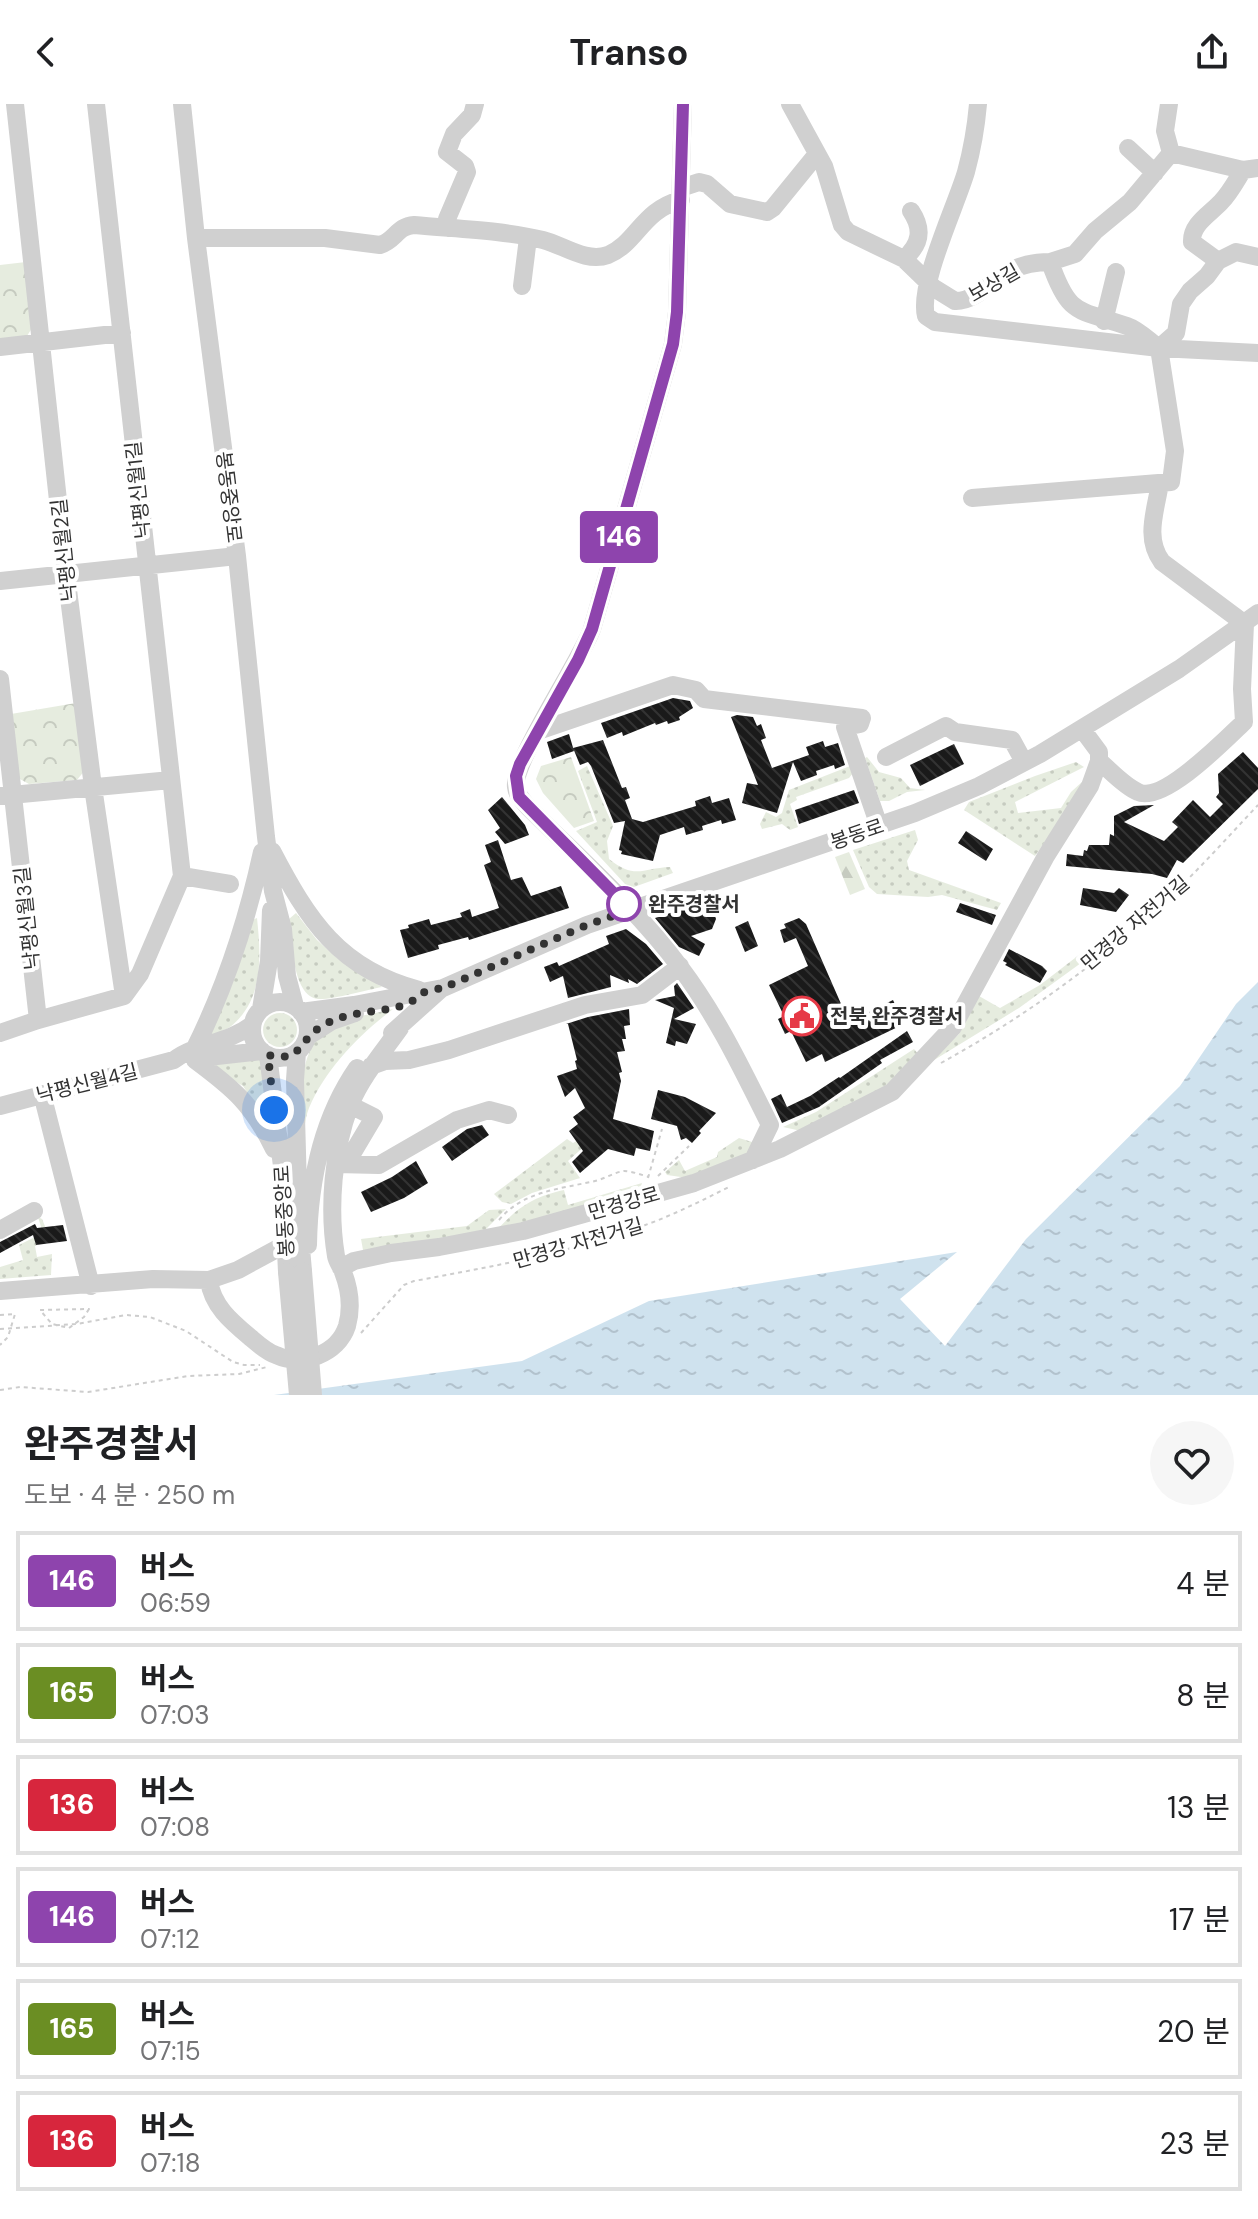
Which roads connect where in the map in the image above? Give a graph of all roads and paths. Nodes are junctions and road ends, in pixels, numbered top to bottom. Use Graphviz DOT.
graph roads {
  1 [pos="15,104"];
  2 [pos="96,104"];
  3 [pos="182,104"];
  4 [pos="475,104"];
  5 [pos="683,104"];
  6 [pos="790,104"];
  7 [pos="978,104"];
  8 [pos="1169,104"];
  9 [pos="1128,148"];
  10 [pos="1171,153"];
  11 [pos="817,154"];
  12 [pos="1250,169"];
  13 [pos="1155,173"];
  14 [pos="681,194"];
  15 [pos="911,211"];
  16 [pos="448,228"];
  17 [pos="196,238"];
  18 [pos="528,238"];
  19 [pos="1258,257"];
  20 [pos="904,259"];
  21 [pos="1218,261"];
  22 [pos="1050,262"];
  23 [pos="1116,272"];
  24 [pos="928,283"];
  25 [pos="522,286"];
  26 [pos="1104,321"];
  27 [pos="122,333"];
  28 [pos="42,342"];
  29 [pos="0,347"];
  30 [pos="1159,348"];
  31 [pos="1258,353"];
  32 [pos="1160,483"];
  33 [pos="972,498"];
  34 [pos="237,556"];
  35 [pos="146,566"];
  36 [pos="66,574"];
  37 [pos="0,581"];
  38 [pos="1251,618"];
  39 [pos="0,679"];
  40 [pos="564,686"];
  41 [pos="585,716"];
  42 [pos="1082,729"];
  43 [pos="538,731"];
  44 [pos="886,757"];
  45 [pos="1099,761"];
  46 [pos="1024,762"];
  47 [pos="171,780"];
  48 [pos="93,787"];
  49 [pos="7,795"];
  50 [pos="1258,805"];
  51 [pos="879,826"];
  52 [pos="266,837"];
  53 [pos="182,876"];
  54 [pos="230,884"];
  55 [pos="273,891"];
  56 [pos="630,910"];
  57 [pos="680,966"];
  58 [pos="434,990"];
  59 [pos="124,996"];
  60 [pos="298,1009"];
  61 [pos="257,1017"];
  62 [pos="38,1020"];
  63 [pos="400,1028"];
  64 [pos="0,1033"];
  65 [pos="302,1044"];
  66 [pos="265,1053"];
  67 [pos="194,1055"];
  68 [pos="409,1060"];
  69 [pos="942,1063"];
  70 [pos="371,1066"];
  71 [pos="42,1094"];
  72 [pos="350,1105"];
  73 [pos="0,1106"];
  74 [pos="508,1115"];
  75 [pos="770,1125"];
  76 [pos="662,1129"];
  77 [pos="807,1136"];
  78 [pos="689,1146"];
  79 [pos="753,1160"];
  80 [pos="282,1166"];
  81 [pos="341,1166"];
  82 [pos="658,1176"];
  83 [pos="649,1177"];
  84 [pos="730,1186"];
  85 [pos="643,1198"];
  86 [pos="34,1211"];
  87 [pos="499,1220"];
  88 [pos="0,1230"];
  89 [pos="300,1254"];
  90 [pos="339,1264"];
  91 [pos="209,1280"];
  92 [pos="91,1286"];
  93 [pos="0,1291"];
  94 [pos="0,1315"];
  95 [pos="52,1324"];
  96 [pos="77,1324"];
  97 [pos="12,1328"];
  98 [pos="0,1329"];
  99 [pos="359,1335"];
  100 [pos="0,1345"];
  101 [pos="122,1387"];
  102 [pos="0,1390"];
  103 [pos="123,1395"];
  104 [pos="298,1395"];
  105 [pos="313,1395"];
  1 -- 28 [label="street, 낙평신월2길"];
  2 -- 27 [label="street, 낙평신월1길"];
  3 -- 17 [label="street, 봉동중앙로"];
  4 -- 16 [label="street"];
  5 -- 14 [label="street"];
  6 -- 11 [label="street, 보상길"];
  7 -- 24 [label="street"];
  8 -- 10 [label="street"];
  9 -- 13 [label="street"];
  10 -- 12 [label="street"];
  10 -- 13 [label="street"];
  11 -- 14 [label="street"];
  11 -- 20 [label="street, 보상길"];
  12 -- 21 [label="street"];
  13 -- 22 [label="street"];
  14 -- 18 [label="street"];
  14 -- 40 [label="street"];
  15 -- 20 [label="street"];
  16 -- 17 [label="street"];
  16 -- 18 [label="street"];
  17 -- 34 [label="street, 봉동중앙로"];
  18 -- 25 [label="street"];
  19 -- 21 [label="street"];
  20 -- 24 [label="street, 보상길"];
  21 -- 30 [label="street"];
  22 -- 24 [label="street, 보상길"];
  22 -- 26 [label="street"];
  23 -- 26 [label="street"];
  24 -- 30 [label="street"];
  26 -- 30 [label="street"];
  27 -- 28 [label="street"];
  27 -- 35 [label="street, 낙평신월1길"];
  28 -- 29 [label="street"];
  28 -- 36 [label="street, 낙평신월2길"];
  30 -- 31 [label="street"];
  30 -- 32 [label="street"];
  32 -- 33 [label="street"];
  32 -- 38 [label="street"];
  34 -- 35 [label="street"];
  34 -- 52 [label="street, 봉동중앙로"];
  35 -- 36 [label="street"];
  35 -- 47 [label="street, 낙평신월1길"];
  36 -- 37 [label="street"];
  36 -- 48 [label="street, 낙평신월2길"];
  38 -- 42 [label="street, 봉동로"];
  38 -- 45 [label="street"];
  39 -- 49 [label="street, 낙평신월3길"];
  40 -- 41 [label="street"];
  40 -- 43 [label="street"];
  41 -- 43 [label="street"];
  41 -- 51 [label="street"];
  42 -- 45 [label="street"];
  42 -- 46 [label="street, 봉동로"];
  43 -- 56 [label="street"];
  44 -- 46 [label="street"];
  45 -- 77 [label="street, 만경강로"];
  46 -- 51 [label="street, 봉동로"];
  47 -- 48 [label="street"];
  47 -- 53 [label="street, 낙평신월1길"];
  48 -- 49 [label="street"];
  48 -- 59 [label="street, 낙평신월2길"];
  49 -- 62 [label="street, 낙평신월3길"];
  50 -- 69 [label="path, 만경강 자전거길"];
  51 -- 56 [label="street, 봉동로"];
  52 -- 55 [label="street, 봉동중앙로"];
  52 -- 58 [label="street"];
  52 -- 67 [label="street"];
  53 -- 54 [label="street"];
  53 -- 59 [label="street"];
  55 -- 60 [label="street, 봉동중앙로"];
  55 -- 61 [label="street, 봉동중앙로"];
  56 -- 57 [label="street"];
  56 -- 58 [label="street, 봉동로"];
  57 -- 68 [label="street"];
  57 -- 75 [label="street"];
  58 -- 60 [label="street, 봉동로"];
  58 -- 63 [label="street"];
  58 -- 65 [label="street, 봉동로"];
  59 -- 62 [label="street"];
  60 -- 61 [label="street"];
  60 -- 65 [label="street, 봉동중앙로"];
  61 -- 66 [label="street, 봉동중앙로"];
  61 -- 67 [label="street, 낙평신월4길"];
  62 -- 64 [label="street"];
  63 -- 68 [label="street"];
  63 -- 70 [label="street"];
  63 -- 89 [label="street"];
  65 -- 66 [label="street"];
  65 -- 89 [label="street, 봉동중앙로"];
  66 -- 67 [label="street, 낙평신월4길"];
  66 -- 80 [label="street, 봉동중앙로"];
  67 -- 71 [label="street, 낙평신월4길"];
  67 -- 80 [label="street"];
  68 -- 70 [label="street"];
  70 -- 72 [label="street"];
  71 -- 73 [label="street, 낙평신월4길"];
  71 -- 92 [label="street"];
  72 -- 81 [label="street"];
  72 -- 81 [label="street"];
  74 -- 81 [label="street"];
  75 -- 77 [label="street"];
  75 -- 79 [label="street"];
  76 -- 83 [label="path"];
  77 -- 79 [label="street, 만경강로"];
  78 -- 82 [label="path"];
  79 -- 85 [label="street, 만경강로"];
  80 -- 89 [label="street, 봉동중앙로"];
  81 -- 89 [label="street"];
  81 -- 90 [label="street"];
  83 -- 85 [label="path"];
  83 -- 87 [label="path"];
  84 -- 99 [label="path, 만경강 자전거길"];
  85 -- 90 [label="street, 만경강로"];
  86 -- 88 [label="street"];
  89 -- 90 [label="street"];
  89 -- 91 [label="street"];
  89 -- 104 [label="street, bridge"];
  89 -- 105 [label="street, bridge"];
  90 -- 91 [label="street"];
  91 -- 92 [label="street"];
  92 -- 93 [label="street"];
  94 -- 97 [label="path"];
  95 -- 96 [label="path"];
  95 -- 96 [label="path"];
  95 -- 97 [label="path"];
  96 -- 101 [label="path"];
  97 -- 98 [label="path"];
  97 -- 100 [label="path"];
  101 -- 102 [label="path"];
  101 -- 103 [label="path"];
}
